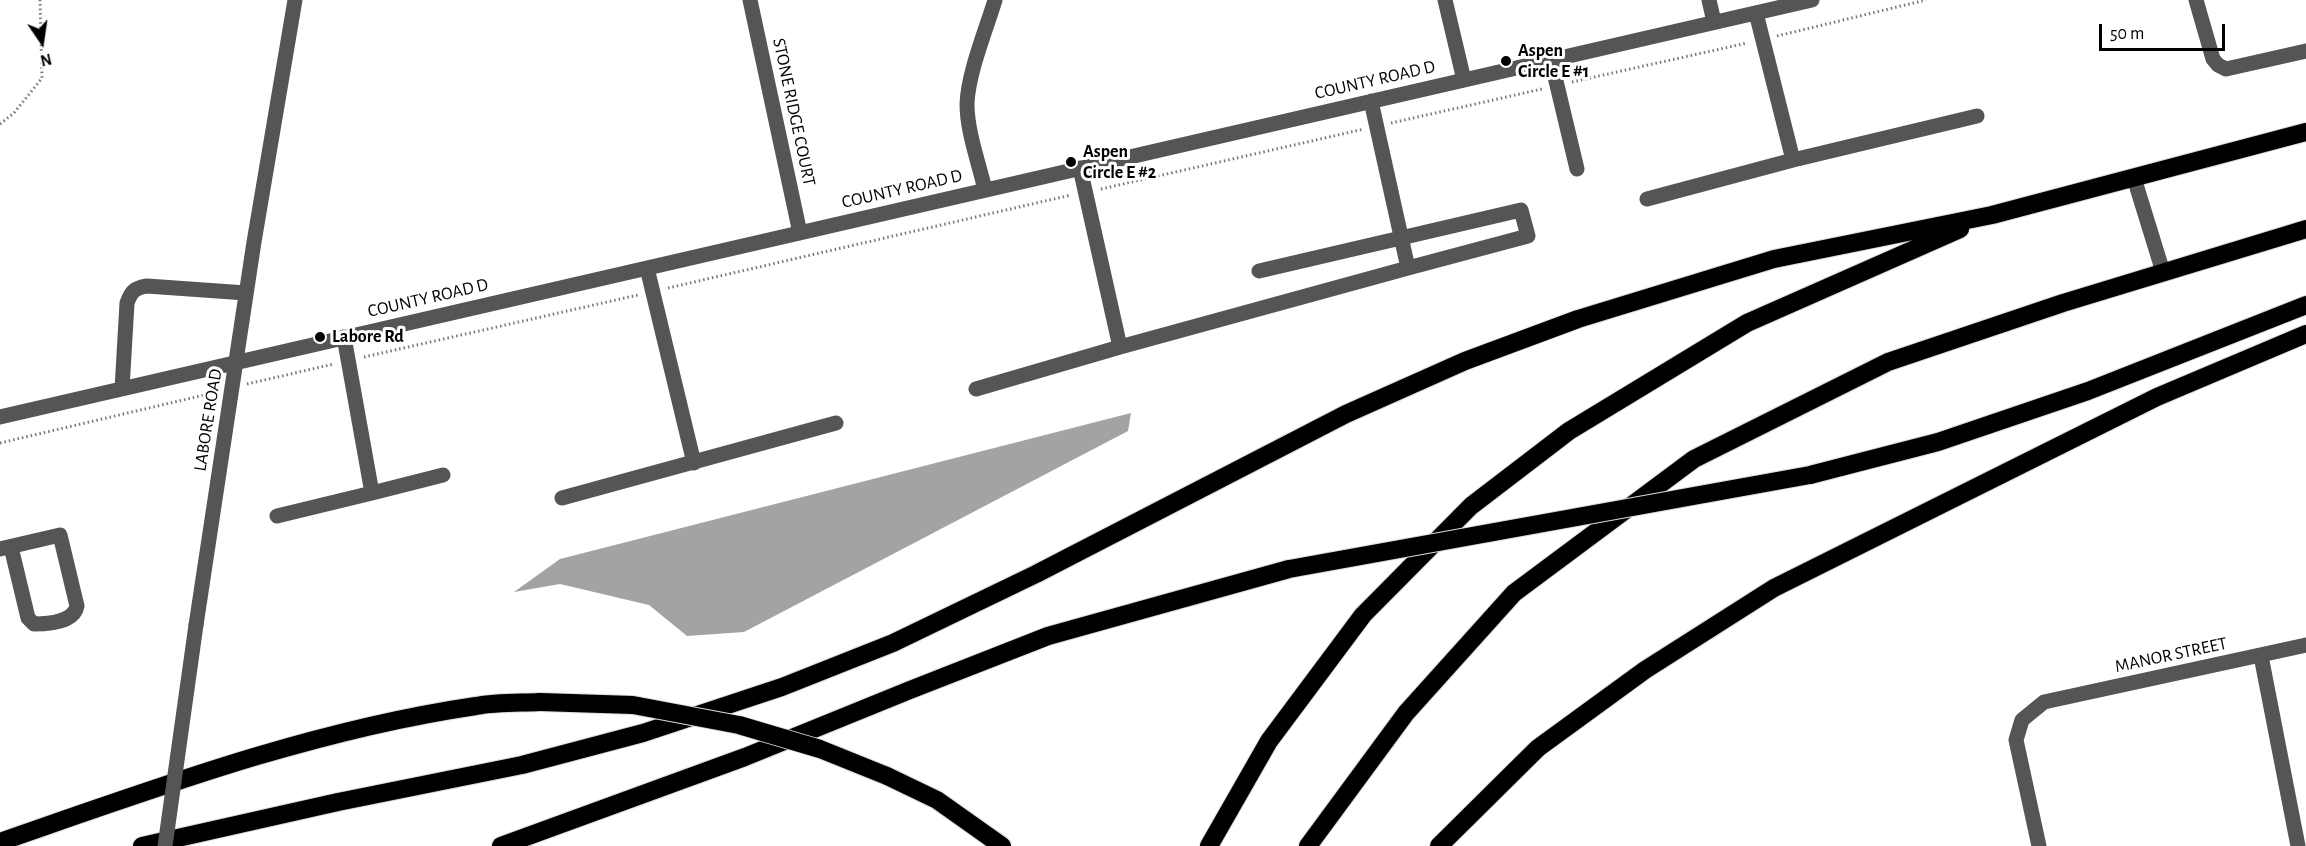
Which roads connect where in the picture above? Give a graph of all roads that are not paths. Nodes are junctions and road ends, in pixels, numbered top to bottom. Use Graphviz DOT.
graph roads {
  1 [pos="296,0"];
  2 [pos="750,0"];
  3 [pos="994,0"];
  4 [pos="1445,0"];
  5 [pos="1709,0"];
  6 [pos="1812,0"];
  7 [pos="2196,0"];
  8 [pos="1756,13"];
  9 [pos="1714,22"];
  10 [pos="2306,51"];
  11 [pos="1551,60"];
  12 [pos="1464,80"];
  13 [pos="1371,101"];
  14 [pos="1977,116"];
  15 [pos="2306,132"];
  16 [pos="1793,160"];
  17 [pos="1080,168"];
  18 [pos="1577,169"];
  19 [pos="2134,178"];
  20 [pos="985,190"];
  21 [pos="1647,200"];
  22 [pos="1992,215"];
  23 [pos="2306,229"];
  24 [pos="800,233"];
  25 [pos="1401,239"];
  26 [pos="647,268"];
  27 [pos="1408,268"];
  28 [pos="1259,271"];
  29 [pos="2163,272"];
  30 [pos="246,293"];
  31 [pos="2306,305"];
  32 [pos="2306,334"];
  33 [pos="344,338"];
  34 [pos="1120,347"];
  35 [pos="237,362"];
  36 [pos="122,389"];
  37 [pos="976,389"];
  38 [pos="0,417"];
  39 [pos="836,423"];
  40 [pos="694,463"];
  41 [pos="443,475"];
  42 [pos="372,493"];
  43 [pos="562,498"];
  44 [pos="277,516"];
  45 [pos="6,548"];
  46 [pos="2306,645"];
  47 [pos="2261,656"];
  48 [pos="0,842"];
  49 [pos="142,846"];
  50 [pos="165,846"];
  51 [pos="501,846"];
  52 [pos="1002,846"];
  53 [pos="1209,846"];
  54 [pos="1308,846"];
  55 [pos="1438,846"];
  56 [pos="2039,846"];
  57 [pos="2298,846"];
  1 -- 30 [label="street, LABORE ROAD"];
  2 -- 24 [label="street, STONE RIDGE COURT"];
  3 -- 20 [label="street"];
  4 -- 12 [label="street"];
  5 -- 9 [label="street"];
  6 -- 8 [label="street, COUNTY ROAD D"];
  7 -- 10 [label="street"];
  8 -- 9 [label="street, COUNTY ROAD D"];
  8 -- 16 [label="street"];
  9 -- 11 [label="street, COUNTY ROAD D"];
  11 -- 12 [label="street, COUNTY ROAD D"];
  11 -- 18 [label="street"];
  12 -- 13 [label="street, COUNTY ROAD D"];
  13 -- 17 [label="street, COUNTY ROAD D"];
  13 -- 25 [label="street"];
  14 -- 16 [label="street"];
  15 -- 19 [label="highway"];
  16 -- 21 [label="street"];
  17 -- 20 [label="street, COUNTY ROAD D"];
  17 -- 34 [label="street"];
  19 -- 22 [label="highway"];
  19 -- 29 [label="street"];
  20 -- 24 [label="street, COUNTY ROAD D"];
  22 -- 49 [label="highway"];
  22 -- 53 [label="highway"];
  23 -- 29 [label="highway"];
  24 -- 26 [label="street, COUNTY ROAD D"];
  25 -- 27 [label="street"];
  25 -- 27 [label="street"];
  25 -- 28 [label="street"];
  26 -- 33 [label="street, COUNTY ROAD D"];
  26 -- 40 [label="street"];
  27 -- 34 [label="street"];
  29 -- 54 [label="highway"];
  30 -- 35 [label="street, LABORE ROAD"];
  30 -- 36 [label="street"];
  31 -- 51 [label="highway, bridge"];
  32 -- 55 [label="highway"];
  33 -- 35 [label="street, COUNTY ROAD D"];
  33 -- 42 [label="street"];
  34 -- 37 [label="street"];
  35 -- 36 [label="street, COUNTY ROAD D"];
  35 -- 50 [label="street, LABORE ROAD, bridge"];
  36 -- 38 [label="street, COUNTY ROAD D"];
  39 -- 40 [label="street"];
  40 -- 43 [label="street"];
  41 -- 42 [label="street"];
  42 -- 44 [label="street"];
  45 -- 45 [label="street"];
  46 -- 47 [label="street, MANOR STREET"];
  47 -- 56 [label="street, MANOR STREET"];
  47 -- 57 [label="street"];
  48 -- 52 [label="highway, bridge"];
}
